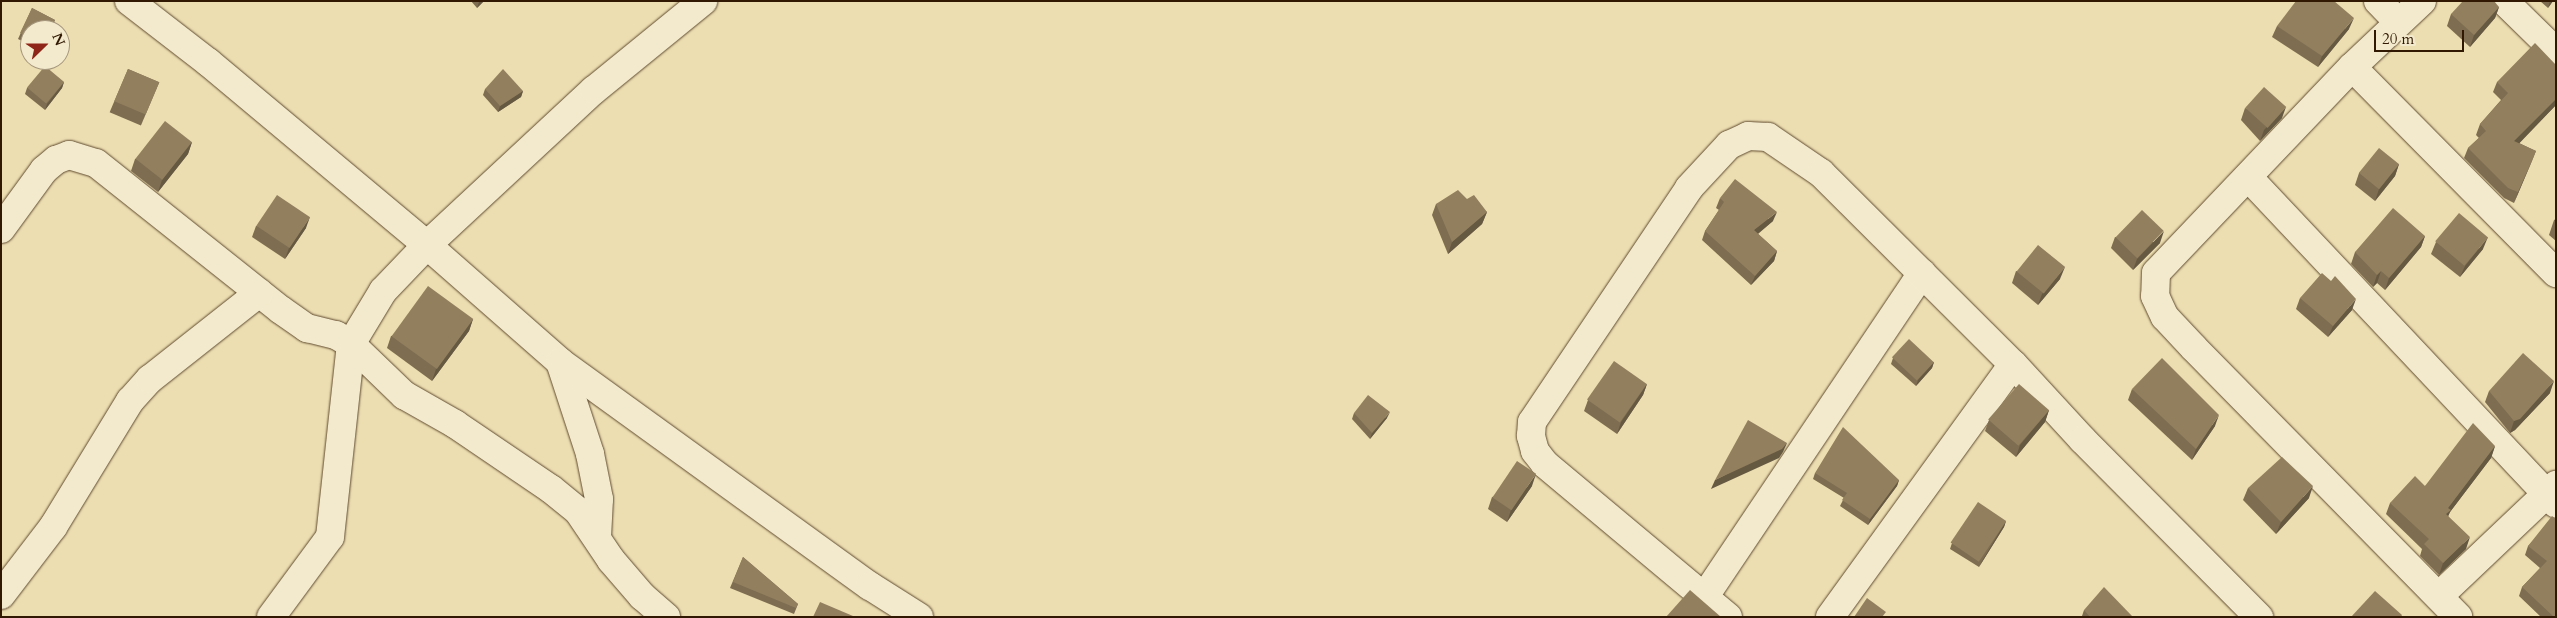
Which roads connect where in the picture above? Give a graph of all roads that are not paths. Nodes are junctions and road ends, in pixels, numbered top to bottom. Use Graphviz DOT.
graph roads {
  1 [pos="129,1"];
  2 [pos="704,1"];
  3 [pos="2378,1"];
  4 [pos="2422,1"];
  5 [pos="2504,1"];
  6 [pos="2398,22"];
  7 [pos="2556,52"];
  8 [pos="2352,68"];
  9 [pos="2248,177"];
  10 [pos="1,229"];
  11 [pos="427,246"];
  12 [pos="1922,273"];
  13 [pos="2556,273"];
  14 [pos="259,293"];
  15 [pos="351,344"];
  16 [pos="560,362"];
  17 [pos="2013,364"];
  18 [pos="2552,495"];
  19 [pos="597,536"];
  20 [pos="1,595"];
  21 [pos="2440,595"];
  22 [pos="1705,596"];
  23 [pos="271,617"];
  24 [pos="666,617"];
  25 [pos="919,617"];
  26 [pos="1728,617"];
  27 [pos="1830,617"];
  28 [pos="2259,617"];
  29 [pos="2458,617"];
  1 -- 11 [label="street"];
  2 -- 11 [label="street"];
  3 -- 6 [label="street"];
  4 -- 6 [label="street"];
  5 -- 7 [label="street"];
  6 -- 8 [label="street"];
  8 -- 9 [label="street"];
  8 -- 13 [label="street"];
  9 -- 18 [label="street"];
  9 -- 21 [label="street"];
  10 -- 14 [label="street"];
  11 -- 15 [label="street"];
  11 -- 16 [label="street"];
  12 -- 17 [label="street"];
  12 -- 22 [label="street"];
  12 -- 22 [label="street"];
  14 -- 15 [label="street"];
  14 -- 20 [label="street"];
  15 -- 19 [label="street"];
  15 -- 23 [label="street"];
  16 -- 19 [label="street"];
  16 -- 25 [label="street"];
  17 -- 27 [label="street"];
  17 -- 28 [label="street"];
  18 -- 21 [label="street"];
  19 -- 24 [label="street"];
  21 -- 29 [label="street"];
  22 -- 26 [label="street"];
}
